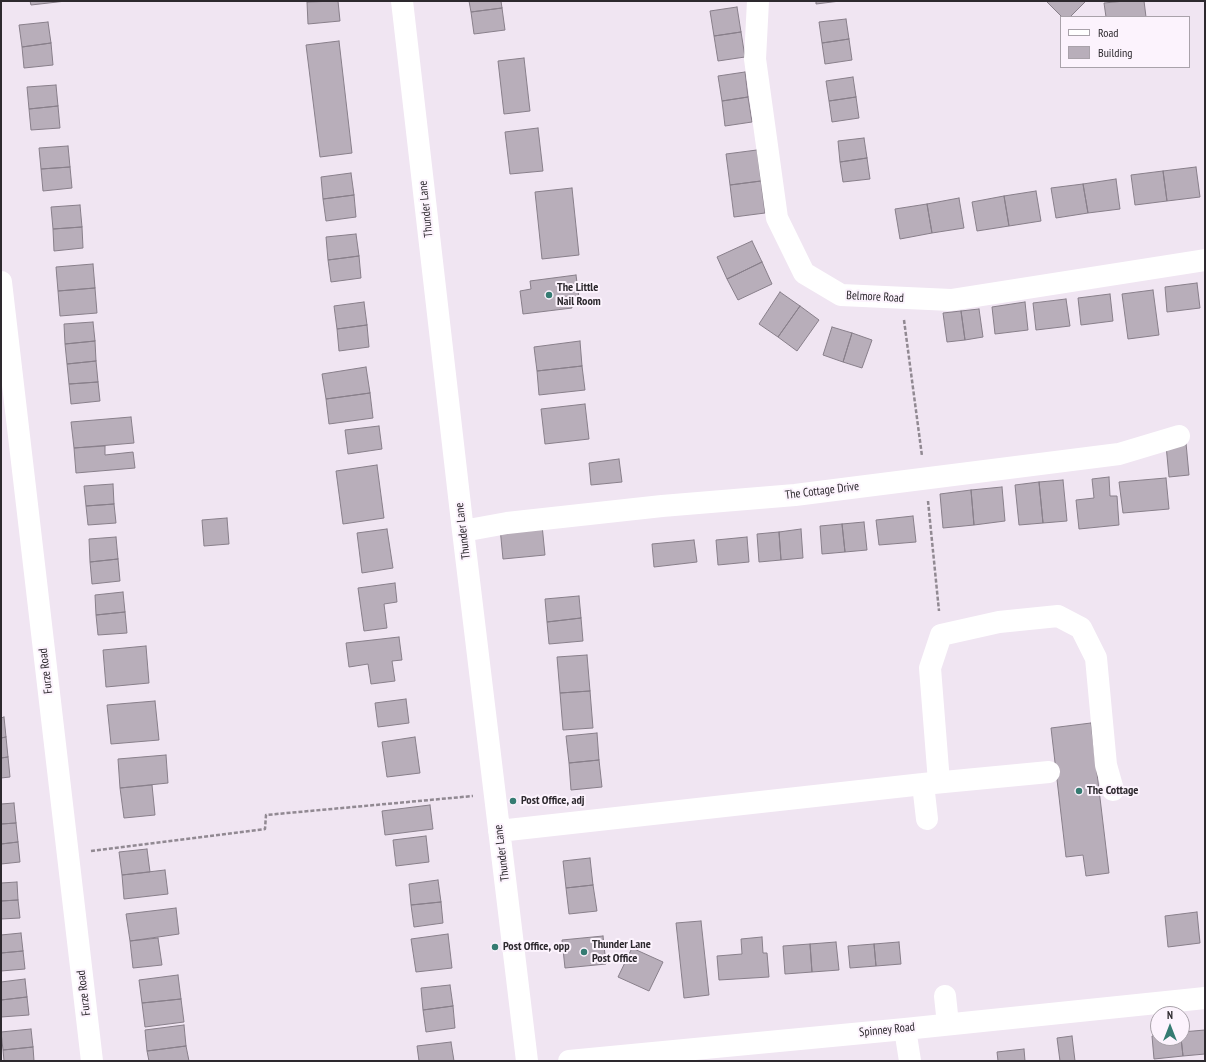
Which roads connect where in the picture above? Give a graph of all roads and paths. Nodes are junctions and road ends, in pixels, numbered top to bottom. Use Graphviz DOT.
graph roads {
  1 [pos="402,1"];
  2 [pos="758,1"];
  3 [pos="1205,260"];
  4 [pos="1,282"];
  5 [pos="1179,436"];
  6 [pos="463,530"];
  7 [pos="1049,772"];
  8 [pos="931,783"];
  9 [pos="1113,790"];
  10 [pos="495,794"];
  11 [pos="927,819"];
  12 [pos="499,831"];
  13 [pos="68,855"];
  14 [pos="945,996"];
  15 [pos="1205,998"];
  16 [pos="948,1024"];
  17 [pos="906,1029"];
  18 [pos="92,1061"];
  19 [pos="527,1061"];
  20 [pos="569,1061"];
  21 [pos="910,1061"];
  1 -- 6 [label="street, Thunder Lane"];
  2 -- 3 [label="street, Belmore Road"];
  4 -- 13 [label="street, Furze Road"];
  5 -- 6 [label="street, The Cottage Drive"];
  6 -- 10 [label="street, Thunder Lane"];
  7 -- 8 [label="street"];
  8 -- 9 [label="street"];
  8 -- 11 [label="street"];
  8 -- 12 [label="street"];
  10 -- 12 [label="street, Thunder Lane"];
  10 -- 13 [label="path"];
  12 -- 19 [label="street, Thunder Lane"];
  13 -- 18 [label="street, Furze Road"];
  14 -- 16 [label="street"];
  15 -- 16 [label="street, Spinney Road"];
  16 -- 17 [label="street, Spinney Road"];
  17 -- 20 [label="street, Spinney Road"];
  17 -- 21 [label="street"];
}
